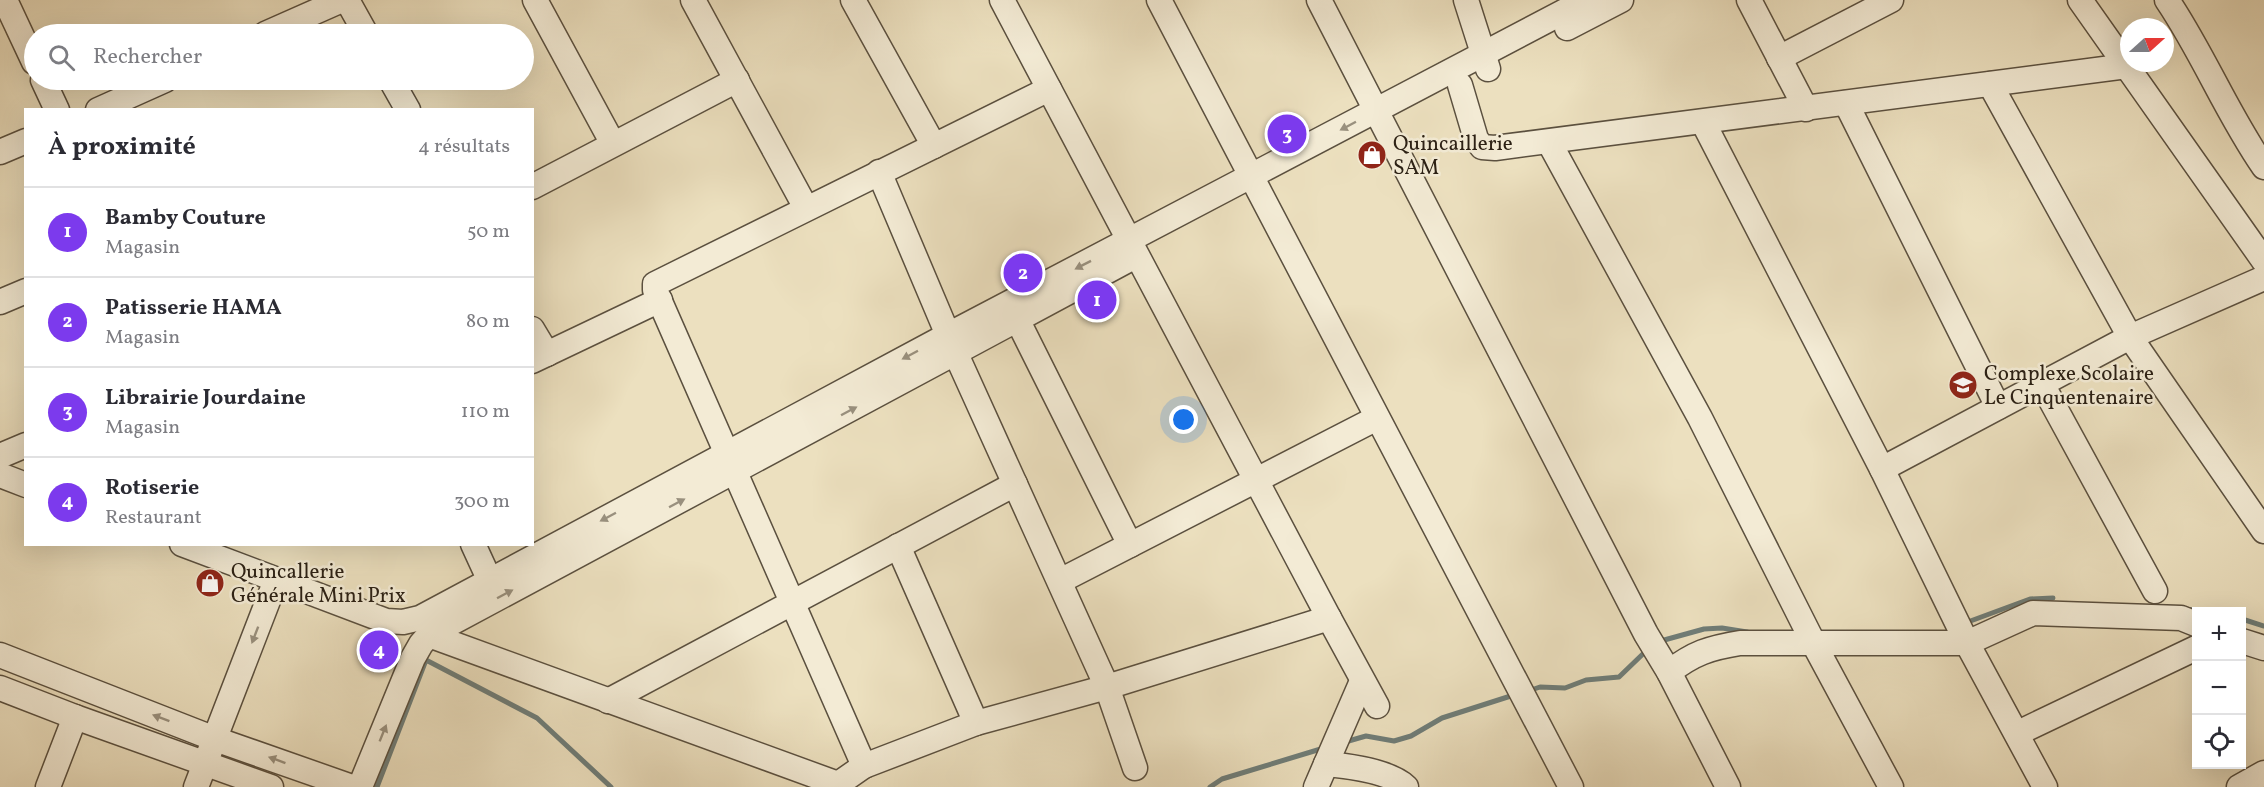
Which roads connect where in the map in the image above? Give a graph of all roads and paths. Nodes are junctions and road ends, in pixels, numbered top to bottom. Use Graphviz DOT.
graph roads {
  1 [pos="4,0"];
  2 [pos="342,0"];
  3 [pos="347,0"];
  4 [pos="535,0"];
  5 [pos="693,0"];
  6 [pos="853,0"];
  7 [pos="1002,0"];
  8 [pos="1158,0"];
  9 [pos="1319,0"];
  10 [pos="1466,0"];
  11 [pos="1586,0"];
  12 [pos="1621,0"];
  13 [pos="1749,0"];
  14 [pos="1891,0"];
  15 [pos="2080,0"];
  16 [pos="2167,0"];
  17 [pos="0,2"];
  18 [pos="288,24"];
  19 [pos="360,24"];
  20 [pos="24,41"];
  21 [pos="2120,56"];
  22 [pos="1779,58"];
  23 [pos="1486,63"];
  24 [pos="2120,67"];
  25 [pos="2131,72"];
  26 [pos="737,80"];
  27 [pos="1990,84"];
  28 [pos="1460,85"];
  29 [pos="1049,89"];
  30 [pos="48,90"];
  31 [pos="143,90"];
  32 [pos="397,90"];
  33 [pos="1846,103"];
  34 [pos="56,108"];
  35 [pos="102,108"];
  36 [pos="407,108"];
  37 [pos="1806,109"];
  38 [pos="1380,118"];
  39 [pos="1703,122"];
  40 [pos="24,142"];
  41 [pos="1549,142"];
  42 [pos="613,144"];
  43 [pos="934,146"];
  44 [pos="0,152"];
  45 [pos="2264,167"];
  46 [pos="879,172"];
  47 [pos="1255,184"];
  48 [pos="534,186"];
  49 [pos="806,208"];
  50 [pos="1133,248"];
  51 [pos="2264,261"];
  52 [pos="2264,278"];
  53 [pos="24,292"];
  54 [pos="660,300"];
  55 [pos="0,302"];
  56 [pos="1018,321"];
  57 [pos="534,336"];
  58 [pos="2130,337"];
  59 [pos="952,344"];
  60 [pos="540,358"];
  61 [pos="2042,384"];
  62 [pos="1998,407"];
  63 [pos="1377,418"];
  64 [pos="24,446"];
  65 [pos="0,456"];
  66 [pos="730,463"];
  67 [pos="1882,469"];
  68 [pos="0,475"];
  69 [pos="1256,480"];
  70 [pos="24,483"];
  71 [pos="1016,484"];
  72 [pos="2264,531"];
  73 [pos="1130,545"];
  74 [pos="187,546"];
  75 [pos="474,546"];
  76 [pos="898,546"];
  77 [pos="276,580"];
  78 [pos="490,581"];
  79 [pos="1060,581"];
  80 [pos="2155,591"];
  81 [pos="792,603"];
  82 [pos="1329,618"];
  83 [pos="2192,622"];
  84 [pos="429,635"];
  85 [pos="1967,643"];
  86 [pos="2246,643"];
  87 [pos="1814,644"];
  88 [pos="2264,648"];
  89 [pos="2192,650"];
  90 [pos="0,655"];
  91 [pos="1664,664"];
  92 [pos="1362,681"];
  93 [pos="1107,687"];
  94 [pos="0,688"];
  95 [pos="608,701"];
  96 [pos="1377,706"];
  97 [pos="75,717"];
  98 [pos="976,723"];
  99 [pos="2018,733"];
  100 [pos="215,739"];
  101 [pos="1329,757"];
  102 [pos="205,763"];
  103 [pos="864,766"];
  104 [pos="1135,768"];
  105 [pos="2264,773"];
  106 [pos="838,785"];
  107 [pos="48,787"];
  108 [pos="196,787"];
  109 [pos="271,787"];
  110 [pos="351,787"];
  111 [pos="360,787"];
  112 [pos="1316,787"];
  113 [pos="1406,787"];
  114 [pos="1571,787"];
  115 [pos="1728,787"];
  116 [pos="1891,787"];
  117 [pos="2045,787"];
  118 [pos="2239,787"];
  1 -- 17 [label="street"];
  1 -- 20 [label="street"];
  2 -- 18 [label="street"];
  3 -- 19 [label="street"];
  4 -- 42 [label="street"];
  5 -- 26 [label="street"];
  6 -- 43 [label="street"];
  7 -- 29 [label="street"];
  8 -- 47 [label="street"];
  9 -- 38 [label="street"];
  10 -- 23 [label="street"];
  11 -- 23 [label="street"];
  12 -- 23 [label="street"];
  13 -- 22 [label="street"];
  14 -- 22 [label="street"];
  15 -- 21 [label="street"];
  16 -- 45 [label="street"];
  22 -- 37 [label="street"];
  23 -- 28 [label="street"];
  23 -- 38 [label="street"];
  24 -- 27 [label="street"];
  25 -- 51 [label="street"];
  26 -- 42 [label="street"];
  26 -- 49 [label="street"];
  27 -- 33 [label="street"];
  27 -- 58 [label="street"];
  28 -- 38 [label="street"];
  28 -- 41 [label="street"];
  29 -- 43 [label="street"];
  29 -- 50 [label="street"];
  30 -- 34 [label="street"];
  31 -- 35 [label="street"];
  32 -- 36 [label="street"];
  33 -- 37 [label="street"];
  33 -- 62 [label="street"];
  37 -- 39 [label="street"];
  38 -- 47 [label="street"];
  38 -- 91 [label="street"];
  39 -- 41 [label="street"];
  39 -- 67 [label="street"];
  40 -- 44 [label="street"];
  41 -- 87 [label="street"];
  42 -- 48 [label="street"];
  43 -- 46 [label="street"];
  46 -- 49 [label="street"];
  46 -- 59 [label="street"];
  47 -- 50 [label="street"];
  47 -- 63 [label="street"];
  49 -- 54 [label="street"];
  50 -- 56 [label="street"];
  50 -- 59 [label="street, one-way"];
  50 -- 69 [label="street"];
  52 -- 58 [label="street"];
  53 -- 55 [label="street"];
  54 -- 60 [label="street"];
  54 -- 66 [label="street"];
  56 -- 59 [label="street"];
  56 -- 73 [label="street"];
  57 -- 60 [label="street"];
  58 -- 61 [label="street"];
  58 -- 72 [label="street"];
  59 -- 66 [label="street"];
  59 -- 71 [label="street"];
  61 -- 62 [label="street"];
  61 -- 80 [label="street"];
  62 -- 67 [label="street"];
  63 -- 69 [label="street"];
  63 -- 114 [label="street"];
  64 -- 65 [label="street"];
  66 -- 78 [label="street, one-way"];
  66 -- 81 [label="street"];
  84 -- 66 [label="street, one-way"];
  67 -- 85 [label="street"];
  68 -- 70 [label="street"];
  69 -- 73 [label="street"];
  69 -- 82 [label="street"];
  71 -- 76 [label="street"];
  71 -- 79 [label="street"];
  73 -- 79 [label="street"];
  74 -- 77 [label="street"];
  75 -- 78 [label="street"];
  76 -- 81 [label="street"];
  76 -- 98 [label="street"];
  77 -- 78 [label="street"];
  77 -- 100 [label="street, one-way"];
  79 -- 93 [label="street"];
  81 -- 95 [label="street"];
  81 -- 103 [label="street"];
  82 -- 92 [label="street"];
  82 -- 93 [label="street"];
  83 -- 85 [label="street"];
  84 -- 95 [label="street"];
  111 -- 84 [label="street, one-way"];
  85 -- 87 [label="street"];
  85 -- 99 [label="street"];
  86 -- 88 [label="street"];
  87 -- 91 [label="street"];
  87 -- 116 [label="street"];
  89 -- 99 [label="street"];
  100 -- 90 [label="street, one-way"];
  91 -- 115 [label="street"];
  92 -- 96 [label="street"];
  92 -- 101 [label="street"];
  93 -- 98 [label="street"];
  93 -- 104 [label="street"];
  94 -- 97 [label="street"];
  95 -- 106 [label="street"];
  97 -- 102 [label="street"];
  97 -- 107 [label="street"];
  98 -- 103 [label="street"];
  99 -- 117 [label="street"];
  100 -- 102 [label="street"];
  110 -- 100 [label="street, one-way"];
  101 -- 112 [label="street"];
  101 -- 113 [label="street"];
  102 -- 108 [label="street"];
  102 -- 109 [label="street"];
  103 -- 106 [label="street"];
  105 -- 118 [label="street"];
}
